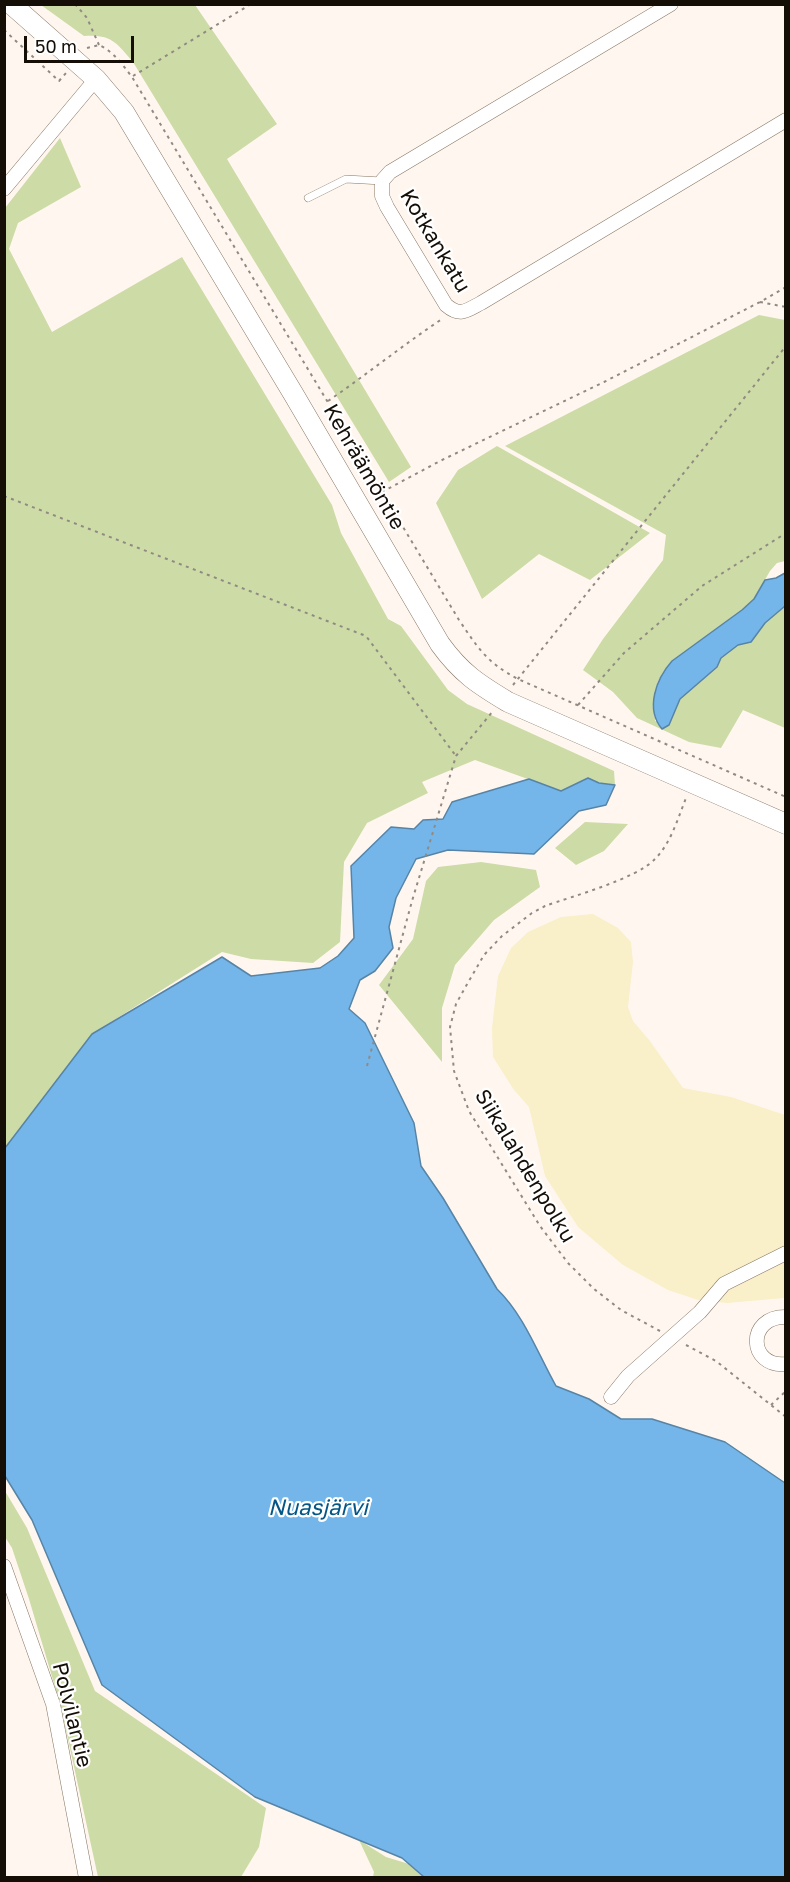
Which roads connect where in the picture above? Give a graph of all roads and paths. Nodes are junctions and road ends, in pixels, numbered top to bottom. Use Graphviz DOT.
graph roads {
  1 [pos="11,4"];
  2 [pos="75,4"];
  3 [pos="251,4"];
  4 [pos="671,4"];
  5 [pos="132,77"];
  6 [pos="96,79"];
  7 [pos="786,120"];
  8 [pos="382,181"];
  9 [pos="4,189"];
  10 [pos="308,198"];
  11 [pos="786,287"];
  12 [pos="760,302"];
  13 [pos="786,307"];
  14 [pos="453,311"];
  15 [pos="786,346"];
  16 [pos="328,401"];
  17 [pos="382,492"];
  18 [pos="4,496"];
  19 [pos="786,533"];
  20 [pos="518,679"];
  21 [pos="502,699"];
  22 [pos="578,705"];
  23 [pos="456,756"];
  24 [pos="701,759"];
  25 [pos="692,783"];
  26 [pos="786,797"];
  27 [pos="786,824"];
  28 [pos="368,1066"];
  29 [pos="786,1253"];
  30 [pos="786,1317"];
  31 [pos="671,1336"];
  32 [pos="786,1364"];
  33 [pos="786,1391"];
  34 [pos="611,1396"];
  35 [pos="771,1405"];
  36 [pos="786,1417"];
  37 [pos="4,1566"];
  38 [pos="86,1878"];
  1 -- 6 [label="street, Kehräämöntie"];
  2 -- 5 [label="path"];
  3 -- 5 [label="path"];
  4 -- 8 [label="street, Kotkankatu"];
  5 -- 16 [label="path"];
  6 -- 9 [label="street"];
  6 -- 21 [label="street, Kehräämöntie"];
  7 -- 14 [label="street, Kotkankatu"];
  8 -- 10 [label="lane"];
  8 -- 14 [label="street, Kotkankatu"];
  11 -- 12 [label="path"];
  12 -- 13 [label="path"];
  12 -- 17 [label="path"];
  14 -- 16 [label="path"];
  15 -- 20 [label="path"];
  16 -- 17 [label="path"];
  17 -- 20 [label="path"];
  18 -- 23 [label="path"];
  19 -- 22 [label="path"];
  20 -- 21 [label="path"];
  20 -- 22 [label="path"];
  21 -- 23 [label="path"];
  21 -- 25 [label="street, Kehräämöntie"];
  22 -- 24 [label="path"];
  23 -- 28 [label="path"];
  24 -- 25 [label="path, Siikalahdenpolku"];
  24 -- 26 [label="path"];
  25 -- 27 [label="street, Kehräämöntie"];
  25 -- 31 [label="path, Siikalahdenpolku"];
  29 -- 31 [label="street"];
  30 -- 32 [label="street"];
  31 -- 34 [label="street"];
  31 -- 35 [label="path, Siikalahdenpolku"];
  33 -- 35 [label="path"];
  35 -- 36 [label="path, Siikalahdenpolku"];
  37 -- 38 [label="street, Polvilantie"];
}
